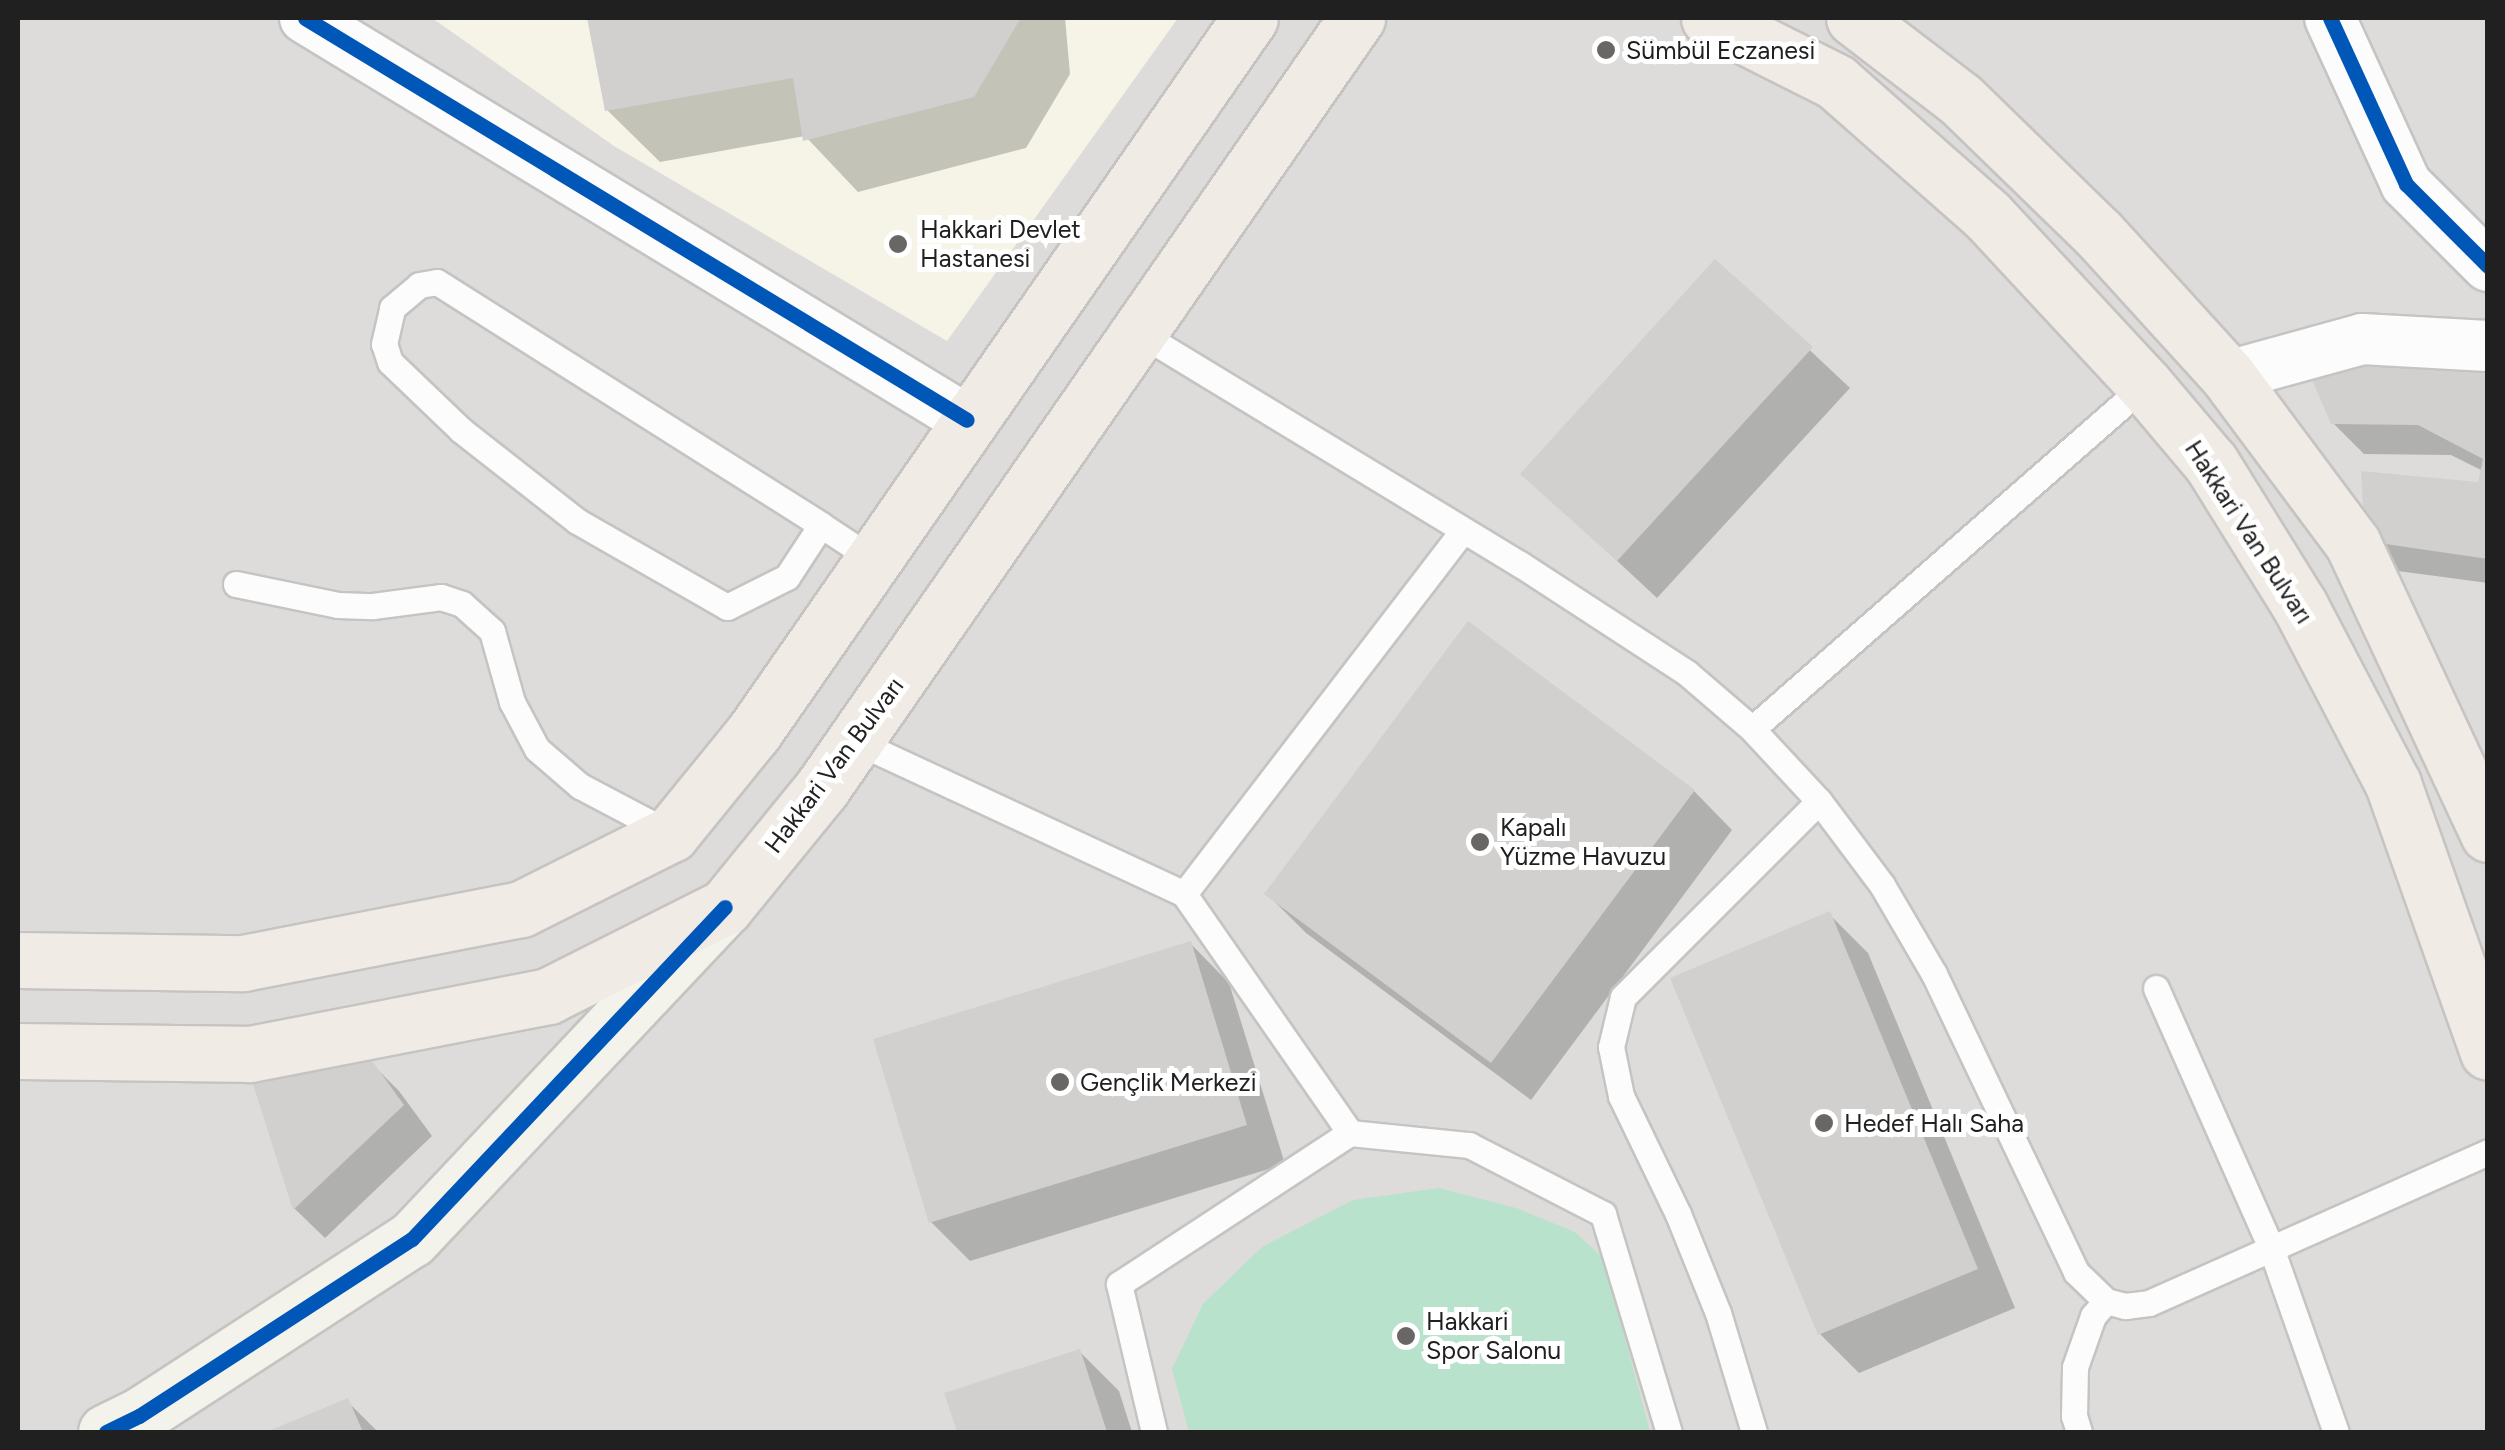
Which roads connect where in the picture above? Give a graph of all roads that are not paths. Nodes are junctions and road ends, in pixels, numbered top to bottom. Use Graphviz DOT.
graph roads {
  1 [pos="305,18"];
  2 [pos="1250,18"];
  3 [pos="1358,18"];
  4 [pos="1709,18"];
  5 [pos="1854,18"];
  6 [pos="2330,18"];
  7 [pos="2488,266"];
  8 [pos="1138,332"];
  9 [pos="2488,346"];
  10 [pos="2228,376"];
  11 [pos="2145,385"];
  12 [pos="967,420"];
  13 [pos="821,526"];
  14 [pos="1463,531"];
  15 [pos="874,560"];
  16 [pos="236,584"];
  17 [pos="1752,729"];
  18 [pos="855,741"];
  19 [pos="1819,801"];
  20 [pos="670,834"];
  21 [pos="2488,834"];
  22 [pos="1184,894"];
  23 [pos="725,907"];
  24 [pos="18,960"];
  25 [pos="2156,988"];
  26 [pos="18,1051"];
  27 [pos="2488,1052"];
  28 [pos="1350,1134"];
  29 [pos="2488,1152"];
  30 [pos="2270,1245"];
  31 [pos="2106,1301"];
  32 [pos="106,1432"];
  33 [pos="1154,1432"];
  34 [pos="1669,1432"];
  35 [pos="1754,1432"];
  36 [pos="2079,1432"];
  37 [pos="2336,1432"];
  1 -- 12 [label="street"];
  2 -- 12 [label="main road"];
  3 -- 8 [label="main road, Hakkari Van Bulvarı"];
  4 -- 11 [label="main road, Hakkari Van Bulvarı"];
  5 -- 10 [label="main road"];
  6 -- 7 [label="street"];
  8 -- 14 [label="lane"];
  8 -- 18 [label="main road, Hakkari Van Bulvarı"];
  9 -- 10 [label="street"];
  10 -- 21 [label="main road"];
  11 -- 17 [label="lane"];
  11 -- 27 [label="main road, Hakkari Van Bulvarı"];
  12 -- 15 [label="main road"];
  13 -- 13 [label="lane"];
  13 -- 15 [label="lane"];
  14 -- 17 [label="lane"];
  14 -- 22 [label="lane"];
  15 -- 20 [label="main road"];
  16 -- 20 [label="lane"];
  17 -- 19 [label="lane"];
  18 -- 22 [label="lane"];
  18 -- 23 [label="main road, Hakkari Van Bulvarı"];
  19 -- 31 [label="lane"];
  19 -- 35 [label="lane"];
  20 -- 24 [label="main road"];
  22 -- 28 [label="lane"];
  23 -- 26 [label="main road, Hakkari Van Bulvarı"];
  23 -- 32 [label="street"];
  25 -- 30 [label="lane"];
  28 -- 33 [label="lane"];
  28 -- 34 [label="lane"];
  29 -- 30 [label="lane"];
  30 -- 31 [label="lane"];
  30 -- 37 [label="lane"];
  31 -- 36 [label="lane"];
}
